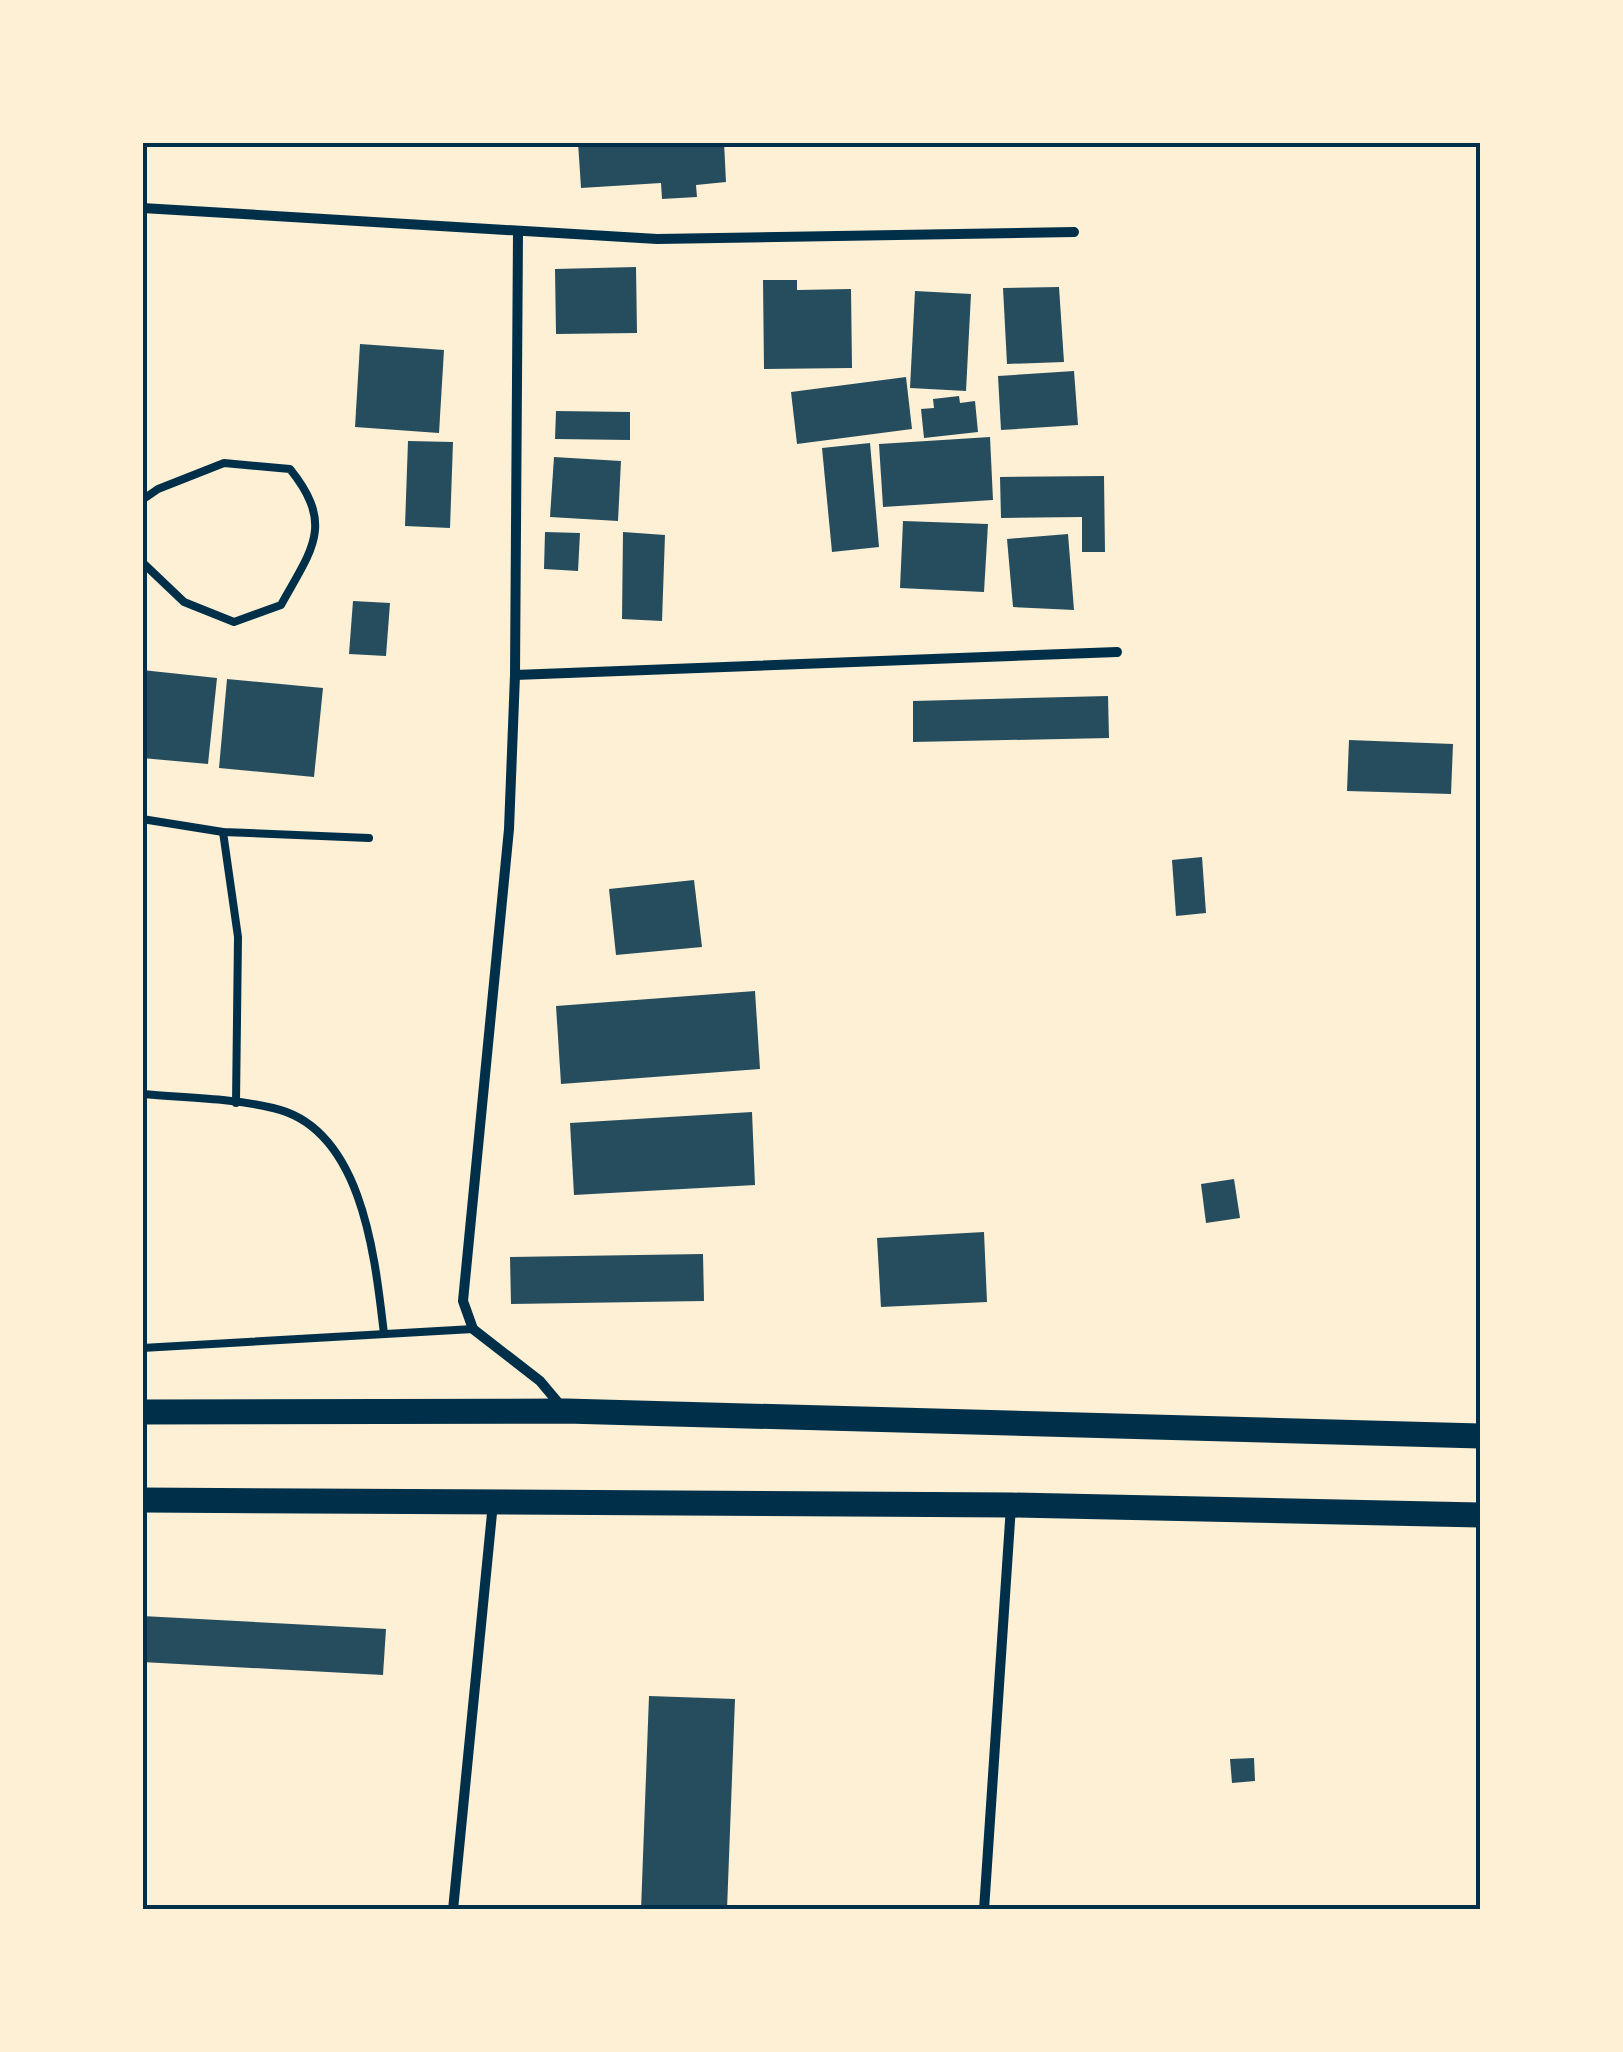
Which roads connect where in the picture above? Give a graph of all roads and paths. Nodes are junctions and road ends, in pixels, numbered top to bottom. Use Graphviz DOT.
graph roads {
  1 [pos="142,208"];
  2 [pos="518,232"];
  3 [pos="1074,232"];
  4 [pos="142,500"];
  5 [pos="142,562"];
  6 [pos="1118,652"];
  7 [pos="515,675"];
  8 [pos="142,819"];
  9 [pos="223,832"];
  10 [pos="369,838"];
  11 [pos="142,1094"];
  12 [pos="236,1104"];
  13 [pos="473,1329"];
  14 [pos="384,1334"];
  15 [pos="142,1348"];
  16 [pos="566,1411"];
  17 [pos="142,1412"];
  18 [pos="1480,1436"];
  19 [pos="142,1500"];
  20 [pos="493,1503"];
  21 [pos="1012,1505"];
  22 [pos="1480,1515"];
  23 [pos="453,1910"];
  24 [pos="984,1910"];
  1 -- 2 [label="street"];
  2 -- 3 [label="street"];
  2 -- 7 [label="street"];
  4 -- 5 [label="lane"];
  6 -- 7 [label="street"];
  7 -- 13 [label="street"];
  8 -- 9 [label="lane"];
  9 -- 10 [label="lane"];
  9 -- 12 [label="lane"];
  11 -- 12 [label="lane"];
  12 -- 14 [label="lane"];
  13 -- 14 [label="lane"];
  13 -- 16 [label="street"];
  14 -- 15 [label="lane"];
  16 -- 17 [label="main road"];
  16 -- 18 [label="main road"];
  19 -- 20 [label="main road"];
  20 -- 21 [label="main road"];
  20 -- 23 [label="street"];
  21 -- 22 [label="main road"];
  21 -- 24 [label="street"];
}
